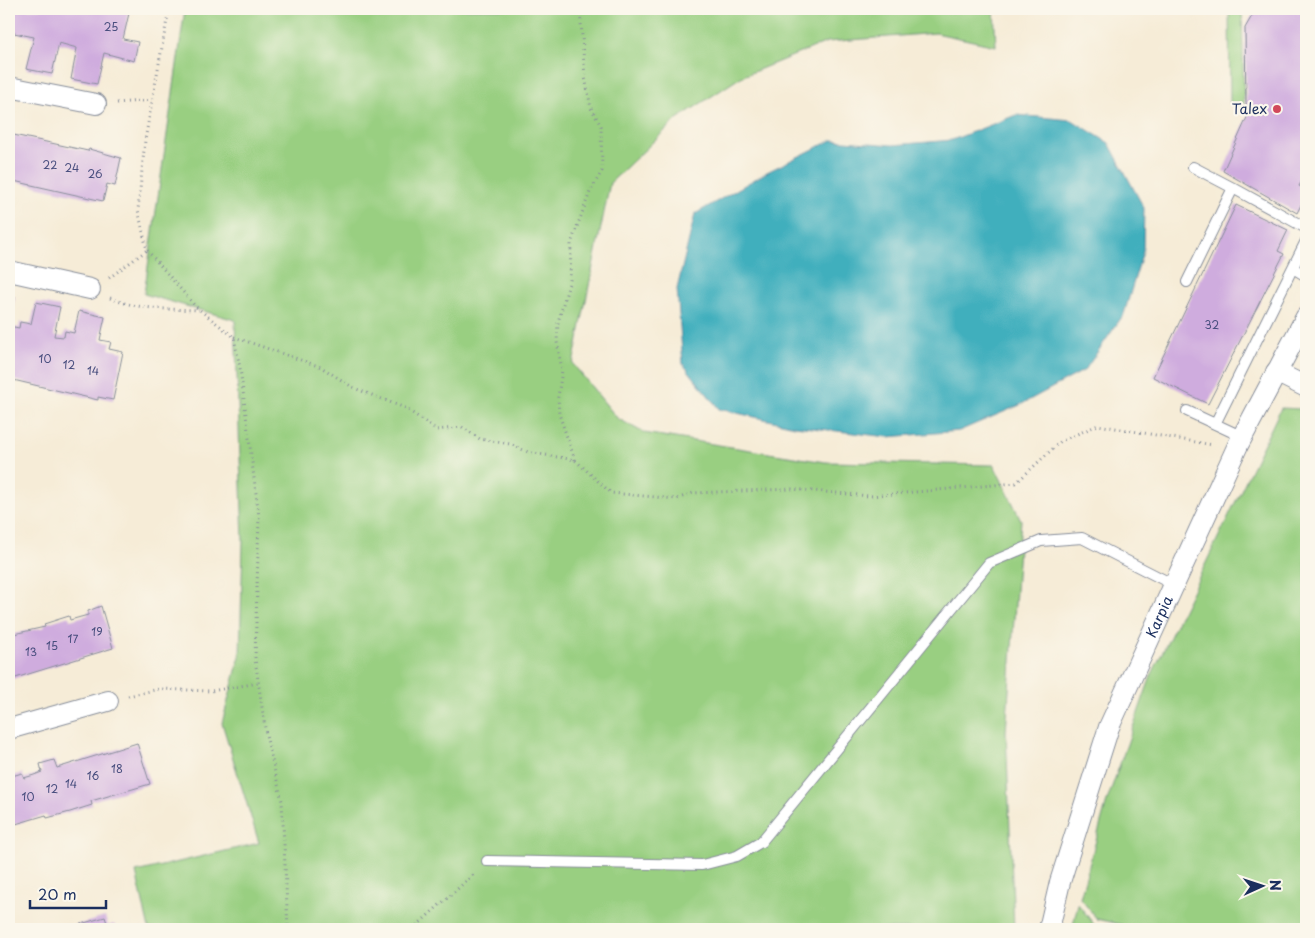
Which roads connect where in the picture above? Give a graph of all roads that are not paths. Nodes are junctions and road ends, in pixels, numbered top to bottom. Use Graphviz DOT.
graph roads {
  1 [pos="9,86"];
  2 [pos="96,104"];
  3 [pos="1194,167"];
  4 [pos="1233,188"];
  5 [pos="1306,228"];
  6 [pos="1306,241"];
  7 [pos="1293,268"];
  8 [pos="9,271"];
  9 [pos="1306,276"];
  10 [pos="1187,282"];
  11 [pos="90,290"];
  12 [pos="1306,317"];
  13 [pos="1276,372"];
  14 [pos="1306,387"];
  15 [pos="1188,411"];
  16 [pos="1215,424"];
  17 [pos="1240,441"];
  18 [pos="1174,584"];
  19 [pos="108,701"];
  20 [pos="9,729"];
  21 [pos="487,861"];
  22 [pos="1049,929"];
  1 -- 2 [label="street"];
  3 -- 4 [label="lane"];
  4 -- 5 [label="lane"];
  4 -- 10 [label="lane"];
  6 -- 7 [label="lane"];
  7 -- 9 [label="lane"];
  7 -- 16 [label="lane"];
  8 -- 11 [label="street"];
  12 -- 13 [label="street, Karpia"];
  13 -- 14 [label="street"];
  13 -- 17 [label="street, Karpia"];
  15 -- 16 [label="lane"];
  16 -- 17 [label="lane"];
  17 -- 18 [label="street, Karpia"];
  18 -- 21 [label="lane"];
  18 -- 22 [label="street, Karpia"];
  19 -- 20 [label="street"];
}
